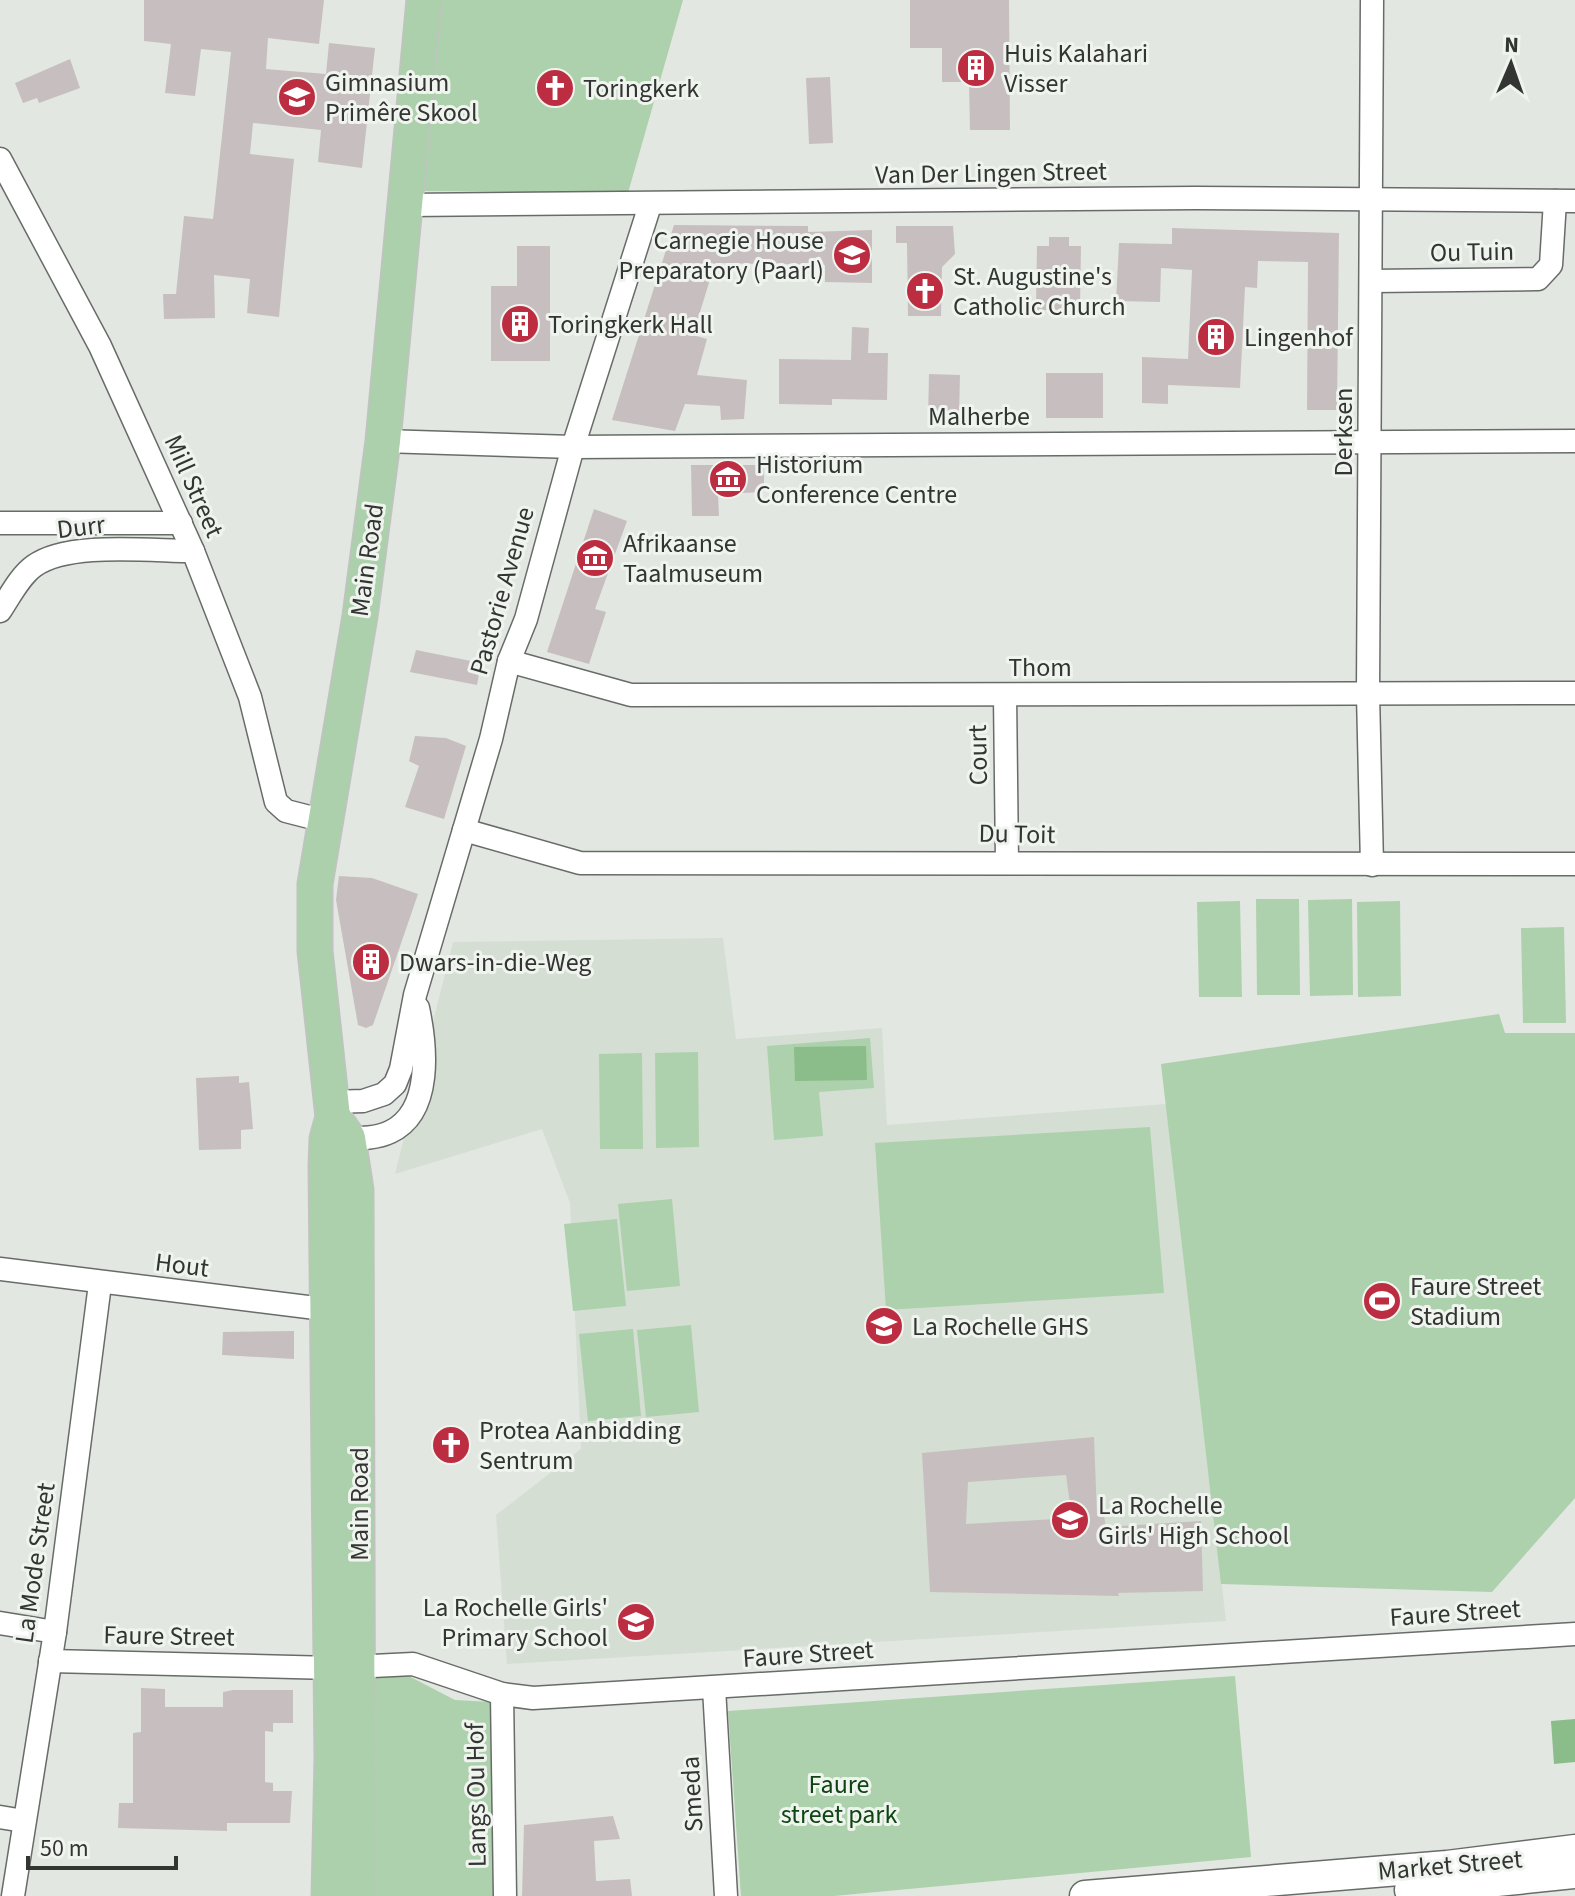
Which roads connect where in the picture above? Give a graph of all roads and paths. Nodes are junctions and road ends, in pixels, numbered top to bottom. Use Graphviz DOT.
graph roads {
  1 [pos="424,0"];
  2 [pos="1372,0"];
  3 [pos="0,159"];
  4 [pos="1372,200"];
  5 [pos="1565,201"];
  6 [pos="407,205"];
  7 [pos="650,205"];
  8 [pos="1371,281"];
  9 [pos="383,441"];
  10 [pos="1372,441"];
  11 [pos="1575,441"];
  12 [pos="573,447"];
  13 [pos="0,523"];
  14 [pos="181,523"];
  15 [pos="193,551"];
  16 [pos="0,611"];
  17 [pos="509,661"];
  18 [pos="1575,693"];
  19 [pos="1368,694"];
  20 [pos="1005,695"];
  21 [pos="325,821"];
  22 [pos="464,830"];
  23 [pos="1007,862"];
  24 [pos="1575,864"];
  25 [pos="1372,865"];
  26 [pos="415,995"];
  27 [pos="335,1124"];
  28 [pos="0,1269"];
  29 [pos="100,1284"];
  30 [pos="343,1311"];
  31 [pos="0,1623"];
  32 [pos="1574,1630"];
  33 [pos="55,1632"];
  34 [pos="50,1661"];
  35 [pos="346,1668"];
  36 [pos="714,1688"];
  37 [pos="502,1694"];
  38 [pos="0,1817"];
  39 [pos="24,1821"];
  40 [pos="1575,1850"];
  41 [pos="1575,1873"];
  42 [pos="1537,1888"];
  43 [pos="13,1896"];
  44 [pos="329,1896"];
  45 [pos="358,1896"];
  46 [pos="505,1896"];
  47 [pos="726,1896"];
  48 [pos="1085,1896"];
  49 [pos="1329,1896"];
  1 -- 6 [label="main road, Main Road"];
  2 -- 4 [label="street, Derksen"];
  3 -- 14 [label="street, Mill Street"];
  4 -- 5 [label="street, Van Der Lingen Street"];
  4 -- 7 [label="street, Van Der Lingen Street"];
  4 -- 8 [label="street, Derksen"];
  5 -- 8 [label="street, Ou Tuin"];
  6 -- 7 [label="street, Van Der Lingen Street"];
  6 -- 9 [label="main road, Main Road"];
  7 -- 12 [label="street, Pastorie Avenue"];
  8 -- 10 [label="street, Derksen"];
  9 -- 12 [label="street, Malherbe"];
  9 -- 21 [label="main road, Main Road"];
  10 -- 11 [label="street, Malherbe"];
  10 -- 12 [label="street, Malherbe"];
  10 -- 19 [label="street, Derksen"];
  12 -- 17 [label="street, Pastorie Avenue"];
  13 -- 14 [label="street, Durr"];
  14 -- 15 [label="street, Mill Street"];
  15 -- 16 [label="street, Durr"];
  15 -- 21 [label="street, Mill Street"];
  17 -- 20 [label="street, Thom"];
  17 -- 22 [label="street, Pastorie Avenue"];
  18 -- 19 [label="street, Thom"];
  19 -- 20 [label="street, Thom"];
  19 -- 25 [label="street, Derksen"];
  20 -- 23 [label="street, Court"];
  21 -- 27 [label="main road, Main Road"];
  22 -- 23 [label="street, Du Toit"];
  22 -- 26 [label="street, Pastorie Avenue"];
  23 -- 25 [label="street, Du Toit"];
  24 -- 25 [label="street, Du Toit"];
  26 -- 27 [label="street, Pastorie Avenue"];
  26 -- 27 [label="street, Pastorie Avenue"];
  27 -- 30 [label="main road, Main Road"];
  28 -- 29 [label="street, Hout"];
  29 -- 30 [label="street, Hout"];
  29 -- 33 [label="street, La Mode Street"];
  30 -- 35 [label="main road, Main Road"];
  31 -- 33 [label="street"];
  32 -- 36 [label="street, Faure Street"];
  33 -- 34 [label="street, La Mode Street"];
  34 -- 35 [label="street, Faure Street"];
  34 -- 39 [label="street, La Mode Street"];
  35 -- 37 [label="street, Faure Street"];
  35 -- 44 [label="main road, Main Road"];
  35 -- 45 [label="main road, Main Road"];
  36 -- 37 [label="street, Faure Street"];
  36 -- 47 [label="street, Smeda"];
  37 -- 46 [label="street, Langs Ou Hof"];
  38 -- 39 [label="street"];
  39 -- 43 [label="street, La Mode Street"];
  40 -- 48 [label="main road, Market Street"];
  41 -- 42 [label="main road, Market Street"];
  42 -- 49 [label="main road, Market Street"];
}
